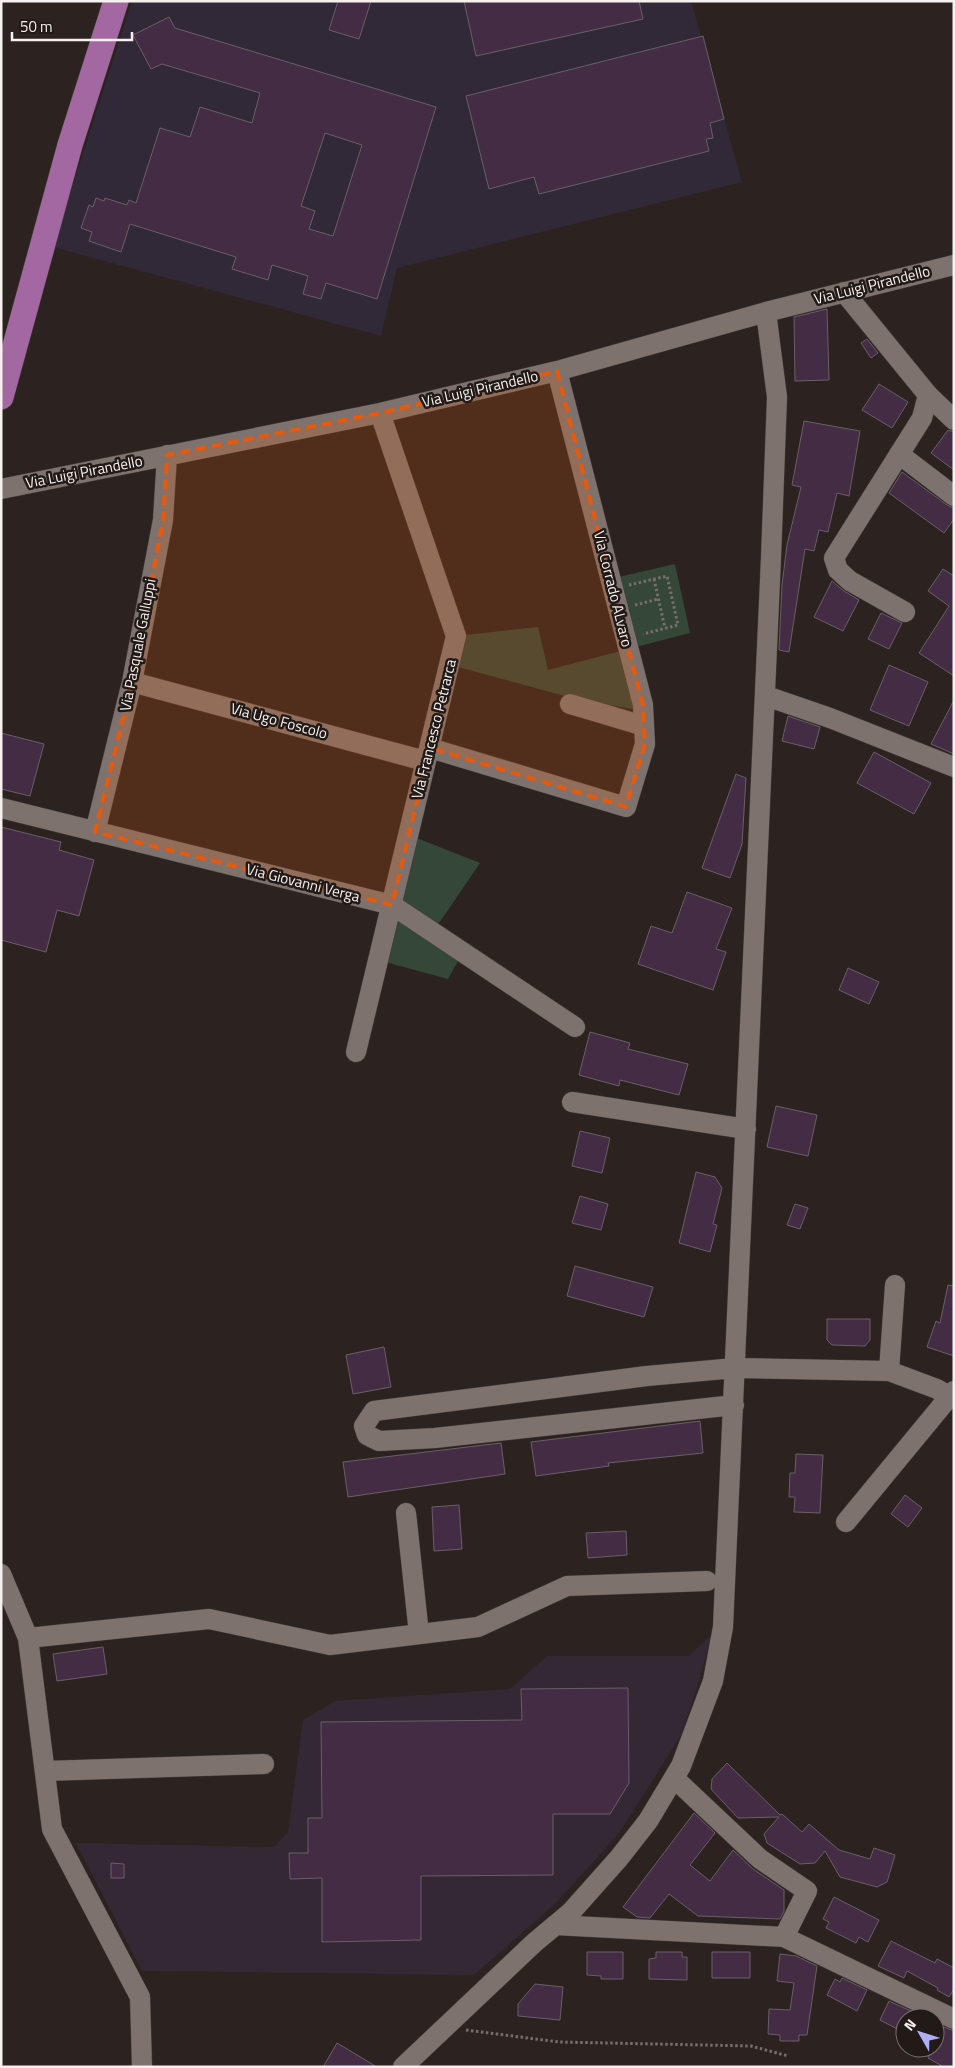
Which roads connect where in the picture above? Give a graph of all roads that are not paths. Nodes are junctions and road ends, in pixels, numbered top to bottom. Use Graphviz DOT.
graph roads {
  1 [pos="116,1"];
  2 [pos="954,265"];
  3 [pos="844,292"];
  4 [pos="766,312"];
  5 [pos="556,371"];
  6 [pos="928,396"];
  7 [pos="1,397"];
  8 [pos="380,413"];
  9 [pos="954,420"];
  10 [pos="899,454"];
  11 [pos="167,456"];
  12 [pos="1,489"];
  13 [pos="954,496"];
  14 [pos="905,612"];
  15 [pos="132,682"];
  16 [pos="766,696"];
  17 [pos="570,704"];
  18 [pos="644,726"];
  19 [pos="428,754"];
  20 [pos="954,767"];
  21 [pos="626,807"];
  22 [pos="1,808"];
  23 [pos="95,832"];
  24 [pos="392,905"];
  25 [pos="575,1027"];
  26 [pos="356,1052"];
  27 [pos="572,1102"];
  28 [pos="746,1129"];
  29 [pos="896,1285"];
  30 [pos="735,1368"];
  31 [pos="889,1371"];
  32 [pos="952,1395"];
  33 [pos="734,1405"];
  34 [pos="406,1514"];
  35 [pos="846,1522"];
  36 [pos="1,1574"];
  37 [pos="707,1581"];
  38 [pos="419,1634"];
  39 [pos="28,1638"];
  40 [pos="264,1764"];
  41 [pos="45,1771"];
  42 [pos="674,1778"];
  43 [pos="555,1925"];
  44 [pos="784,1937"];
  45 [pos="954,2019"];
  46 [pos="142,2067"];
  47 [pos="402,2067"];
  1 -- 7 [label="main road"];
  2 -- 3 [label="street, Via Luigi Pirandello"];
  3 -- 4 [label="street, Via Luigi Pirandello"];
  3 -- 6 [label="street"];
  4 -- 5 [label="street, Via Luigi Pirandello"];
  4 -- 16 [label="street"];
  5 -- 8 [label="street, Via Luigi Pirandello"];
  5 -- 18 [label="street, Via Corrado ALvaro"];
  6 -- 9 [label="street"];
  6 -- 10 [label="street"];
  8 -- 11 [label="street, Via Luigi Pirandello"];
  8 -- 19 [label="street, Via Francesco Petrarca"];
  10 -- 13 [label="street"];
  10 -- 14 [label="street"];
  11 -- 12 [label="street, Via Luigi Pirandello"];
  11 -- 15 [label="street, Via Pasquale Galluppi"];
  15 -- 19 [label="street, Via Ugo Foscolo"];
  15 -- 23 [label="street, Via Pasquale Galluppi"];
  16 -- 20 [label="street"];
  16 -- 28 [label="street"];
  17 -- 18 [label="street"];
  18 -- 21 [label="street, Via Corrado ALvaro"];
  19 -- 21 [label="street, Via Ugo Foscolo"];
  19 -- 24 [label="street, Via Francesco Petrarca"];
  22 -- 23 [label="street, Via Giovanni Verga"];
  23 -- 24 [label="street, Via Giovanni Verga"];
  24 -- 25 [label="street, Via Giovanni Verga"];
  24 -- 26 [label="street, Via Francesco Petrarca"];
  27 -- 28 [label="street"];
  28 -- 30 [label="street"];
  29 -- 31 [label="street"];
  30 -- 31 [label="street"];
  30 -- 33 [label="street"];
  30 -- 33 [label="street"];
  31 -- 32 [label="street"];
  32 -- 35 [label="street"];
  33 -- 42 [label="street"];
  34 -- 38 [label="street"];
  36 -- 39 [label="street"];
  37 -- 38 [label="street"];
  38 -- 39 [label="street"];
  39 -- 41 [label="street"];
  40 -- 41 [label="street"];
  41 -- 46 [label="street"];
  42 -- 43 [label="street"];
  42 -- 44 [label="street"];
  43 -- 44 [label="street"];
  43 -- 47 [label="street"];
  44 -- 45 [label="street"];
}
